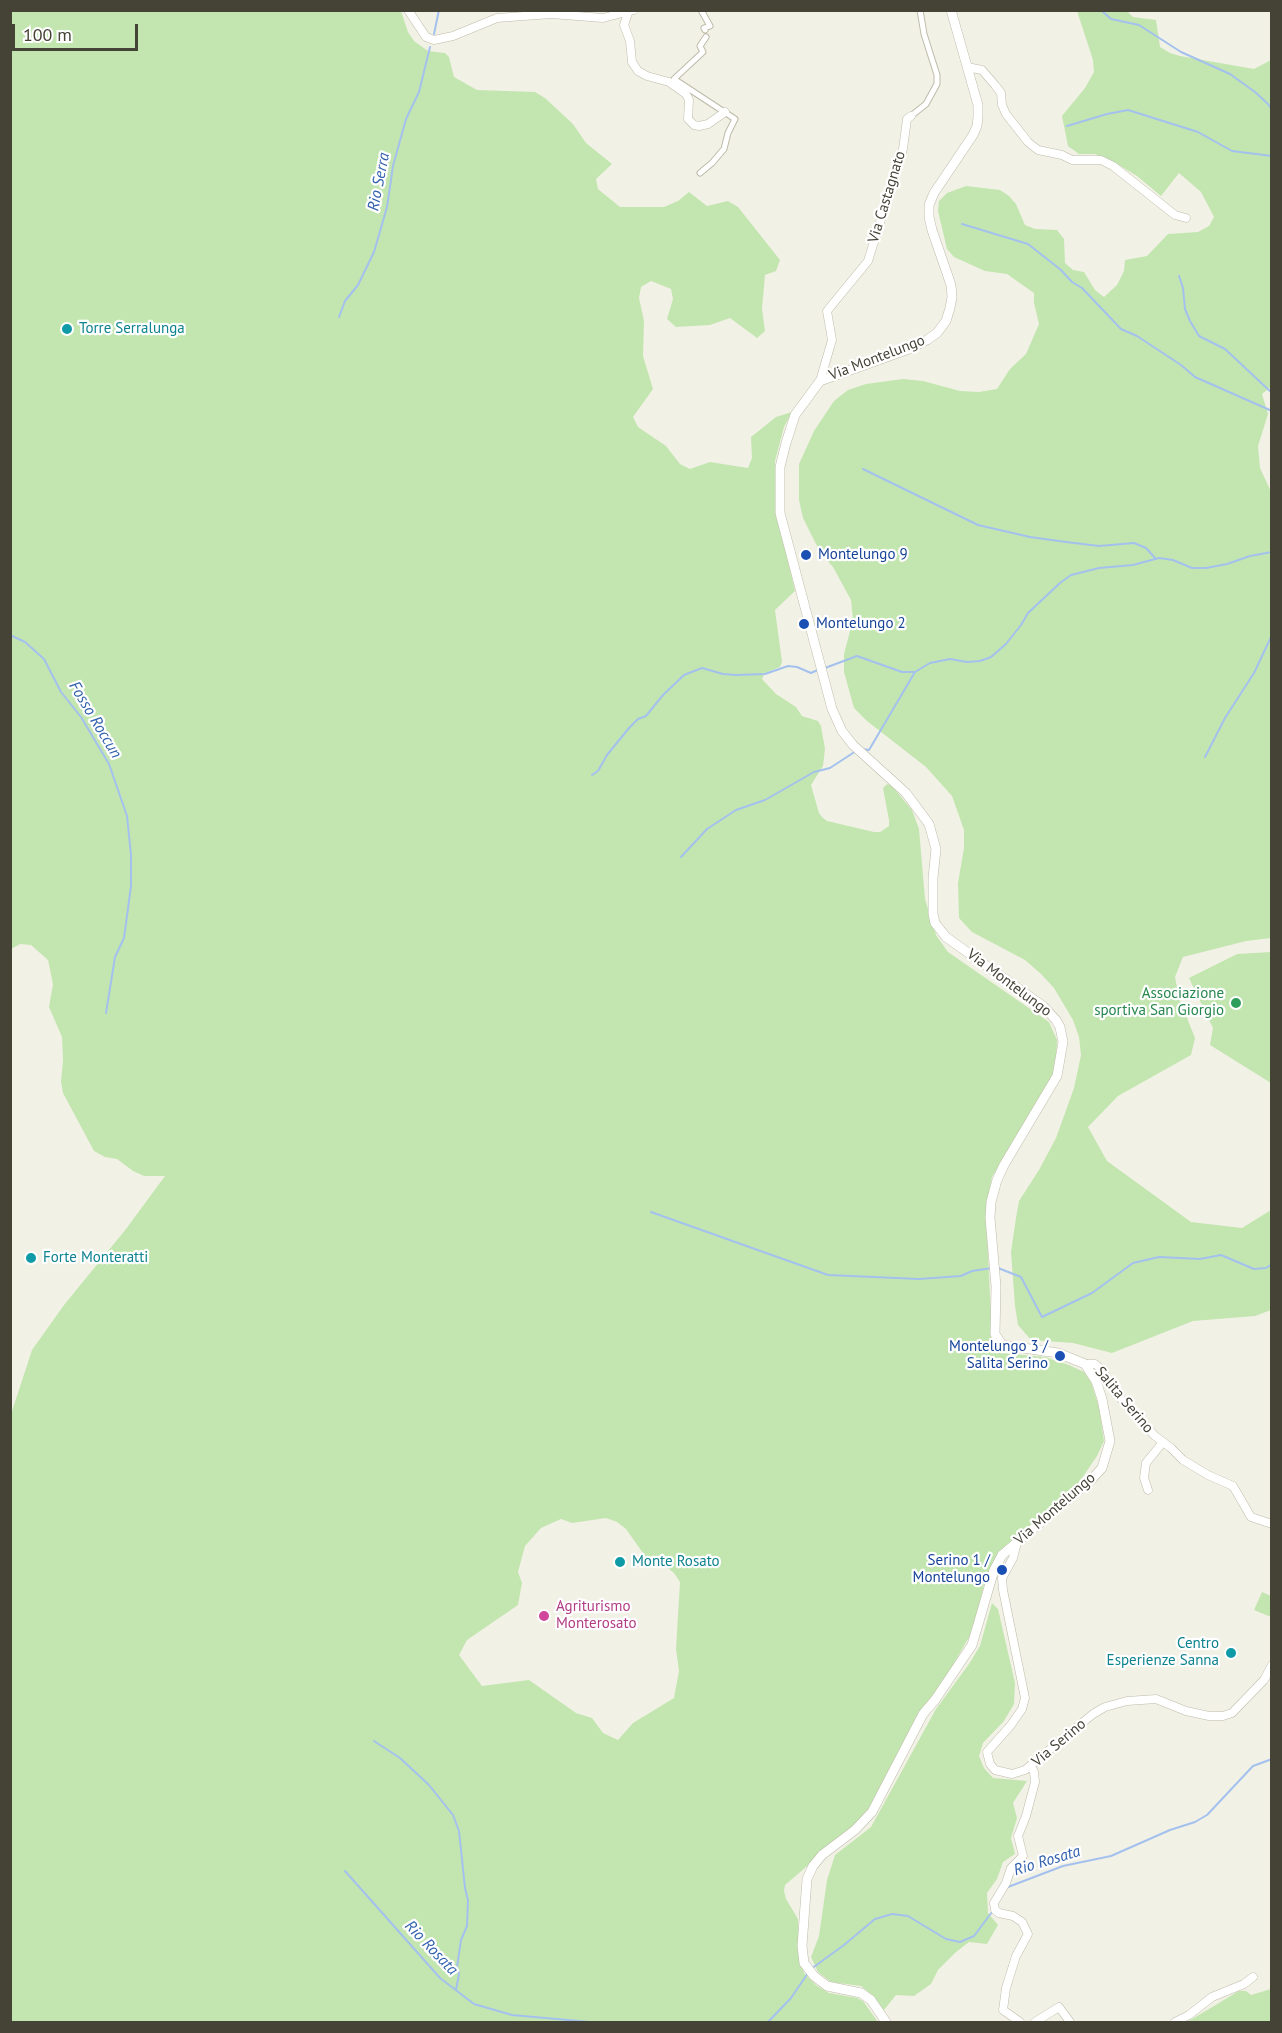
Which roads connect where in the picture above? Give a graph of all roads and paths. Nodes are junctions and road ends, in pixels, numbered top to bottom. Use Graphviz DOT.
graph roads {
  1 [pos="408,10"];
  2 [pos="701,10"];
  3 [pos="921,10"];
  4 [pos="951,10"];
  5 [pos="631,12"];
  6 [pos="967,67"];
  7 [pos="725,112"];
  8 [pos="911,116"];
  9 [pos="700,173"];
  10 [pos="1186,218"];
  11 [pos="820,381"];
  12 [pos="1085,1364"];
  13 [pos="1163,1442"];
  14 [pos="1148,1490"];
  15 [pos="1272,1524"];
  16 [pos="1017,1542"];
  17 [pos="1272,1665"];
  18 [pos="1031,1766"];
  19 [pos="1253,1977"];
  20 [pos="886,2022"];
  21 [pos="1020,2022"];
  22 [pos="1035,2022"];
  23 [pos="1070,2022"];
  24 [pos="1176,2022"];
  1 -- 5 [label="street"];
  2 -- 7 [label="street"];
  3 -- 8 [label="street, Via Castagnato"];
  4 -- 6 [label="street, Via Montelungo"];
  5 -- 7 [label="street"];
  6 -- 10 [label="street"];
  6 -- 11 [label="street, Via Montelungo"];
  7 -- 9 [label="street"];
  8 -- 11 [label="street, Via Castagnato"];
  11 -- 12 [label="street, Via Montelungo"];
  12 -- 13 [label="street, Salita Serino"];
  12 -- 16 [label="street, Via Montelungo"];
  13 -- 14 [label="street"];
  13 -- 15 [label="street, Salita Serino"];
  16 -- 18 [label="street, Via Serino"];
  16 -- 20 [label="street, Via Montelungo"];
  17 -- 18 [label="street, Via Serino"];
  18 -- 21 [label="street"];
  19 -- 24 [label="street"];
  22 -- 23 [label="street"];
}
